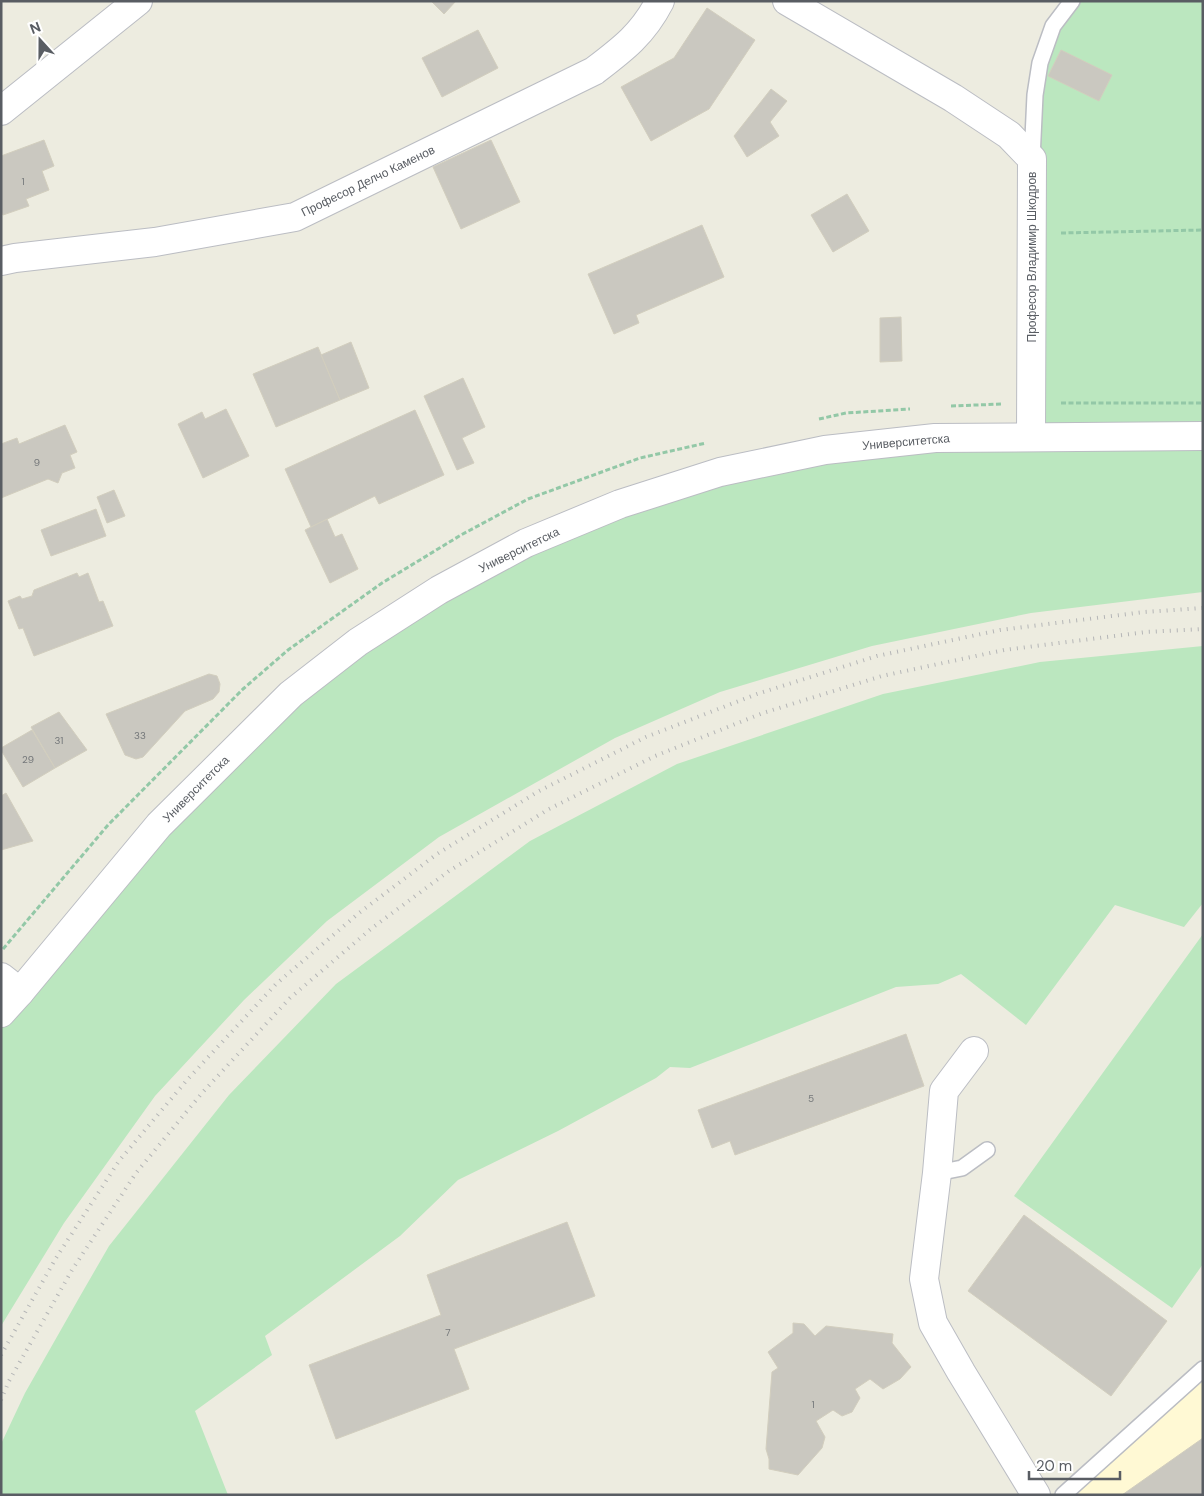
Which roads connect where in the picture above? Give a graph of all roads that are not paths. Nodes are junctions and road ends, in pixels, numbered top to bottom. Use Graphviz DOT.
graph roads {
  1 [pos="138,1"];
  2 [pos="660,1"];
  3 [pos="788,1"];
  4 [pos="1072,1"];
  5 [pos="1,111"];
  6 [pos="1032,159"];
  7 [pos="1,261"];
  8 [pos="1203,436"];
  9 [pos="1031,437"];
  10 [pos="11,985"];
  11 [pos="1,1013"];
  12 [pos="974,1051"];
  13 [pos="987,1150"];
  14 [pos="937,1174"];
  15 [pos="1203,1369"];
  16 [pos="1036,1495"];
  17 [pos="1063,1495"];
  1 -- 5 [label="street"];
  2 -- 7 [label="street, Професор Делчо Каменов"];
  3 -- 6 [label="street, Професор Владимир Шкодров"];
  4 -- 6 [label="lane"];
  6 -- 9 [label="street, Професор Владимир Шкодров"];
  8 -- 9 [label="street, Университетска"];
  9 -- 10 [label="street, Университетска"];
  10 -- 11 [label="street, Университетска"];
  12 -- 14 [label="street"];
  13 -- 14 [label="lane"];
  14 -- 16 [label="street"];
  15 -- 17 [label="lane"];
}
